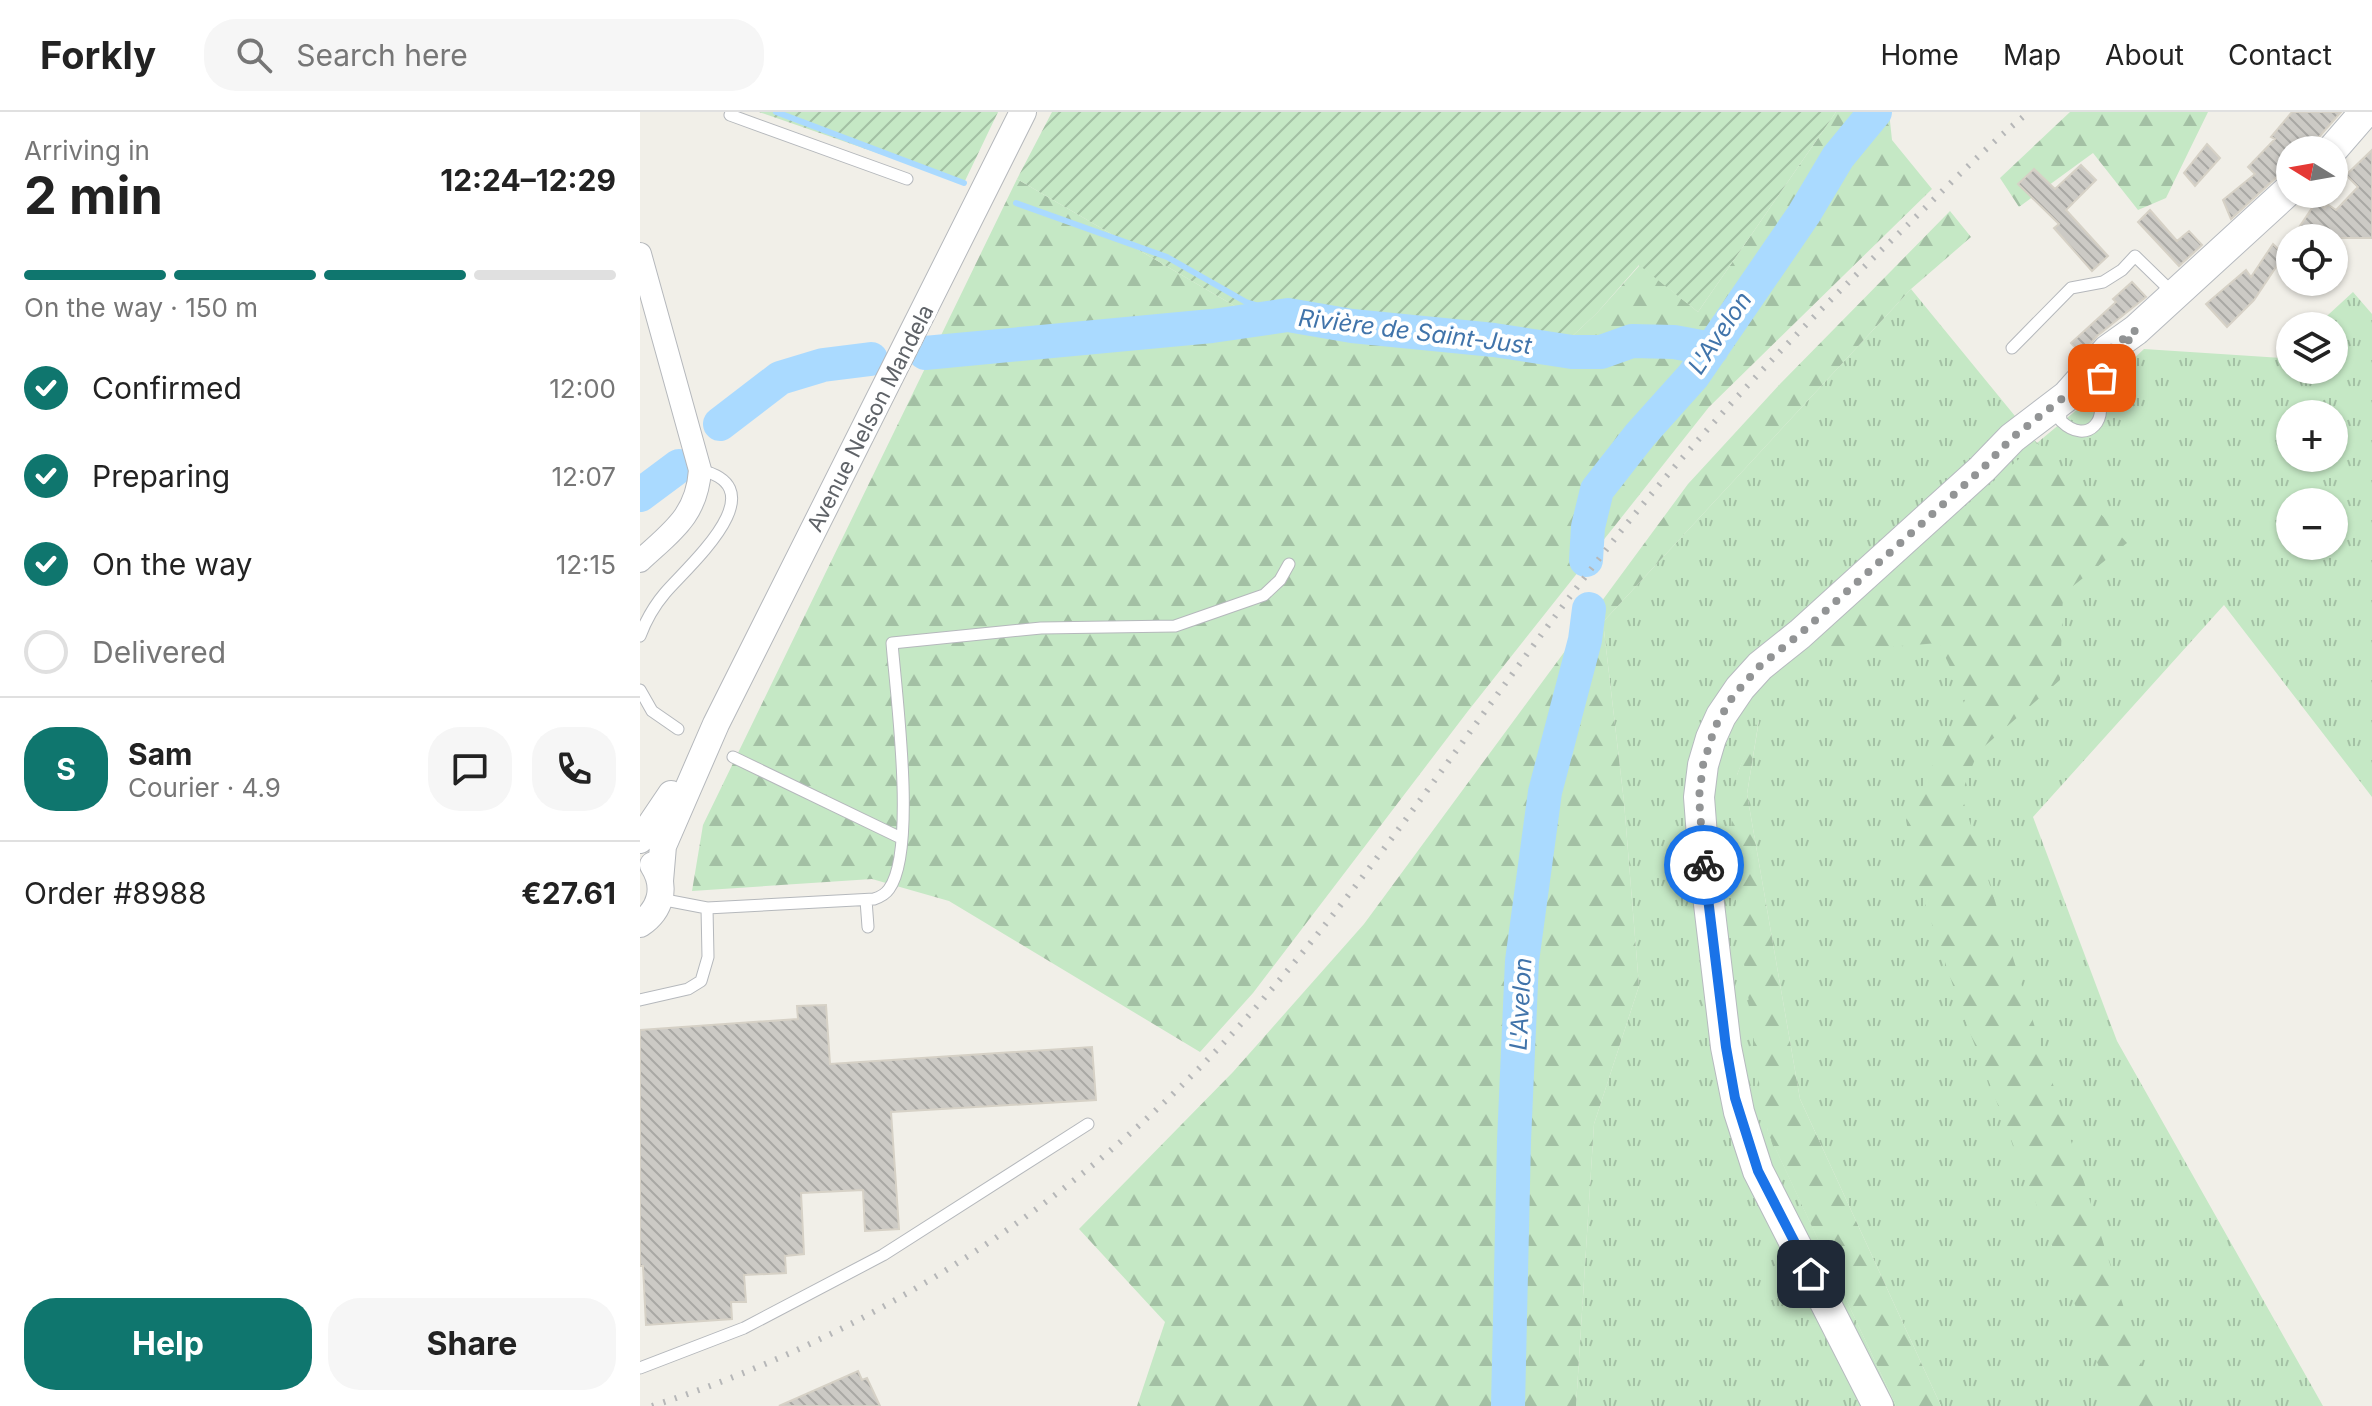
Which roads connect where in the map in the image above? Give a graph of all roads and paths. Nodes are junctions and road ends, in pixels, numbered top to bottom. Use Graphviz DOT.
graph roads {
  1 [pos="1023,112"];
  2 [pos="2365,112"];
  3 [pos="730,115"];
  4 [pos="2344,136"];
  5 [pos="907,179"];
  6 [pos="2276,202"];
  7 [pos="640,254"];
  8 [pos="2175,295"];
  9 [pos="2136,330"];
  10 [pos="2012,348"];
  11 [pos="2062,410"];
  12 [pos="700,470"];
  13 [pos="640,561"];
  14 [pos="1289,564"];
  15 [pos="640,636"];
  16 [pos="640,690"];
  17 [pos="716,724"];
  18 [pos="678,729"];
  19 [pos="733,757"];
  20 [pos="901,838"];
  21 [pos="640,840"];
  22 [pos="640,854"];
  23 [pos="660,890"];
  24 [pos="866,900"];
  25 [pos="707,908"];
  26 [pos="640,924"];
  27 [pos="868,927"];
  28 [pos="640,1000"];
  29 [pos="1088,1124"];
  30 [pos="640,1368"];
  31 [pos="1878,1406"];
  1 -- 17 [label="street, Avenue Nelson Mandela"];
  2 -- 4 [label="main road"];
  3 -- 5 [label="lane"];
  6 -- 8 [label="main road"];
  7 -- 12 [label="street"];
  8 -- 9 [label="main road"];
  8 -- 10 [label="lane"];
  9 -- 11 [label="main road"];
  9 -- 11 [label="main road"];
  11 -- 31 [label="main road"];
  12 -- 13 [label="street"];
  12 -- 15 [label="lane"];
  14 -- 20 [label="lane"];
  16 -- 18 [label="lane"];
  17 -- 21 [label="street, Avenue Nelson Mandela"];
  17 -- 23 [label="street, Avenue Nelson Mandela"];
  19 -- 20 [label="lane"];
  20 -- 24 [label="lane"];
  22 -- 23 [label="street"];
  23 -- 25 [label="lane"];
  23 -- 26 [label="street"];
  24 -- 25 [label="lane"];
  24 -- 27 [label="lane"];
  25 -- 28 [label="lane"];
  29 -- 30 [label="lane"];
}
